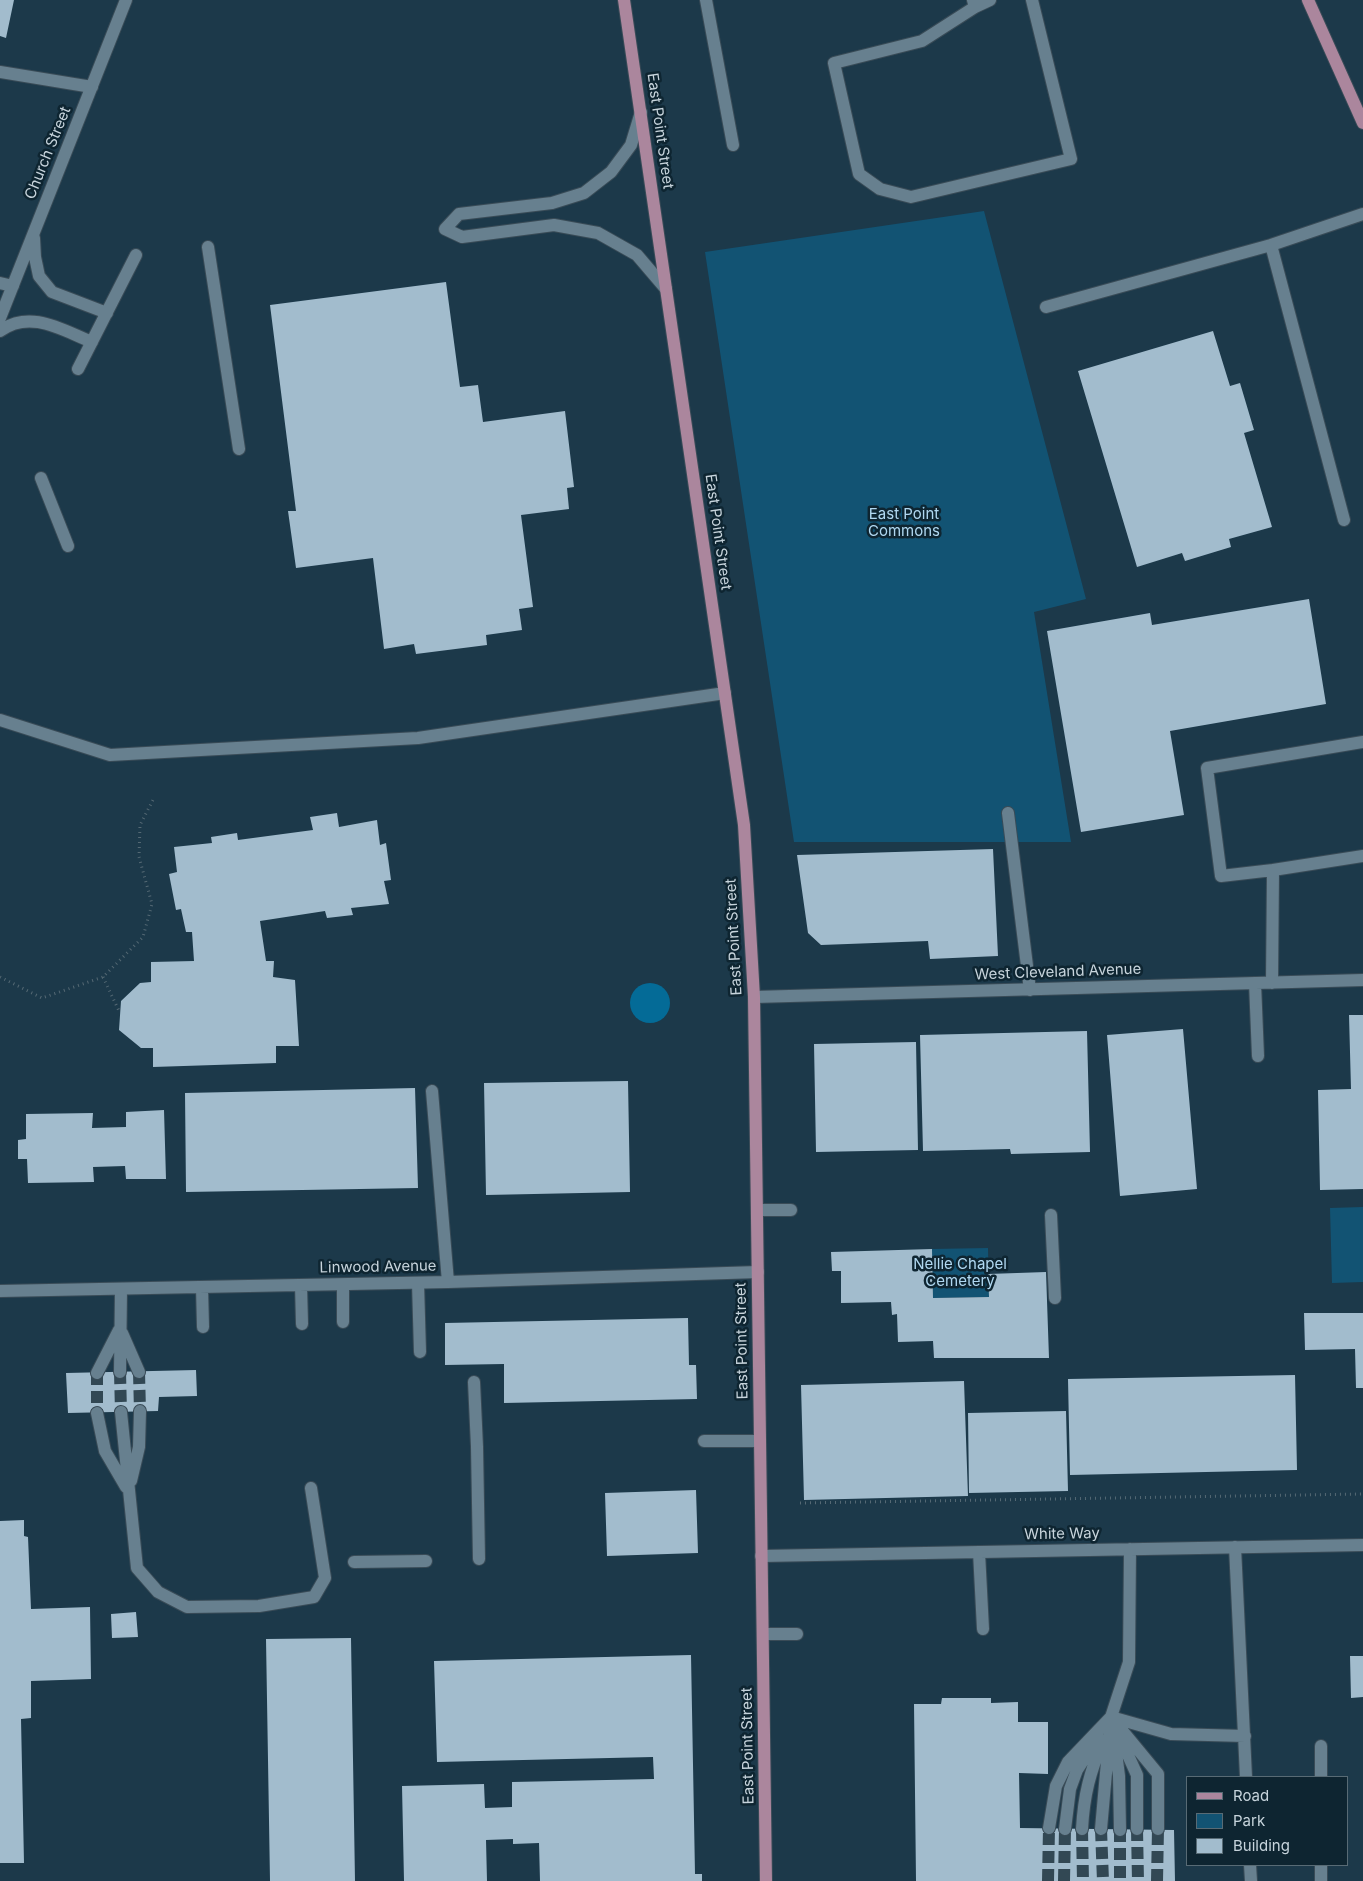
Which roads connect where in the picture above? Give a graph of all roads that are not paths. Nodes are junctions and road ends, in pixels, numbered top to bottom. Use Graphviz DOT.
graph roads {
  1 [pos="126,0"];
  2 [pos="624,0"];
  3 [pos="706,0"];
  4 [pos="990,0"];
  5 [pos="1032,0"];
  6 [pos="1308,0"];
  7 [pos="974,3"];
  8 [pos="0,72"];
  9 [pos="92,87"];
  10 [pos="641,112"];
  11 [pos="1363,123"];
  12 [pos="734,145"];
  13 [pos="1363,214"];
  14 [pos="34,232"];
  15 [pos="1270,245"];
  16 [pos="208,247"];
  17 [pos="136,255"];
  18 [pos="0,283"];
  19 [pos="13,286"];
  20 [pos="666,289"];
  21 [pos="1046,308"];
  22 [pos="107,313"];
  23 [pos="0,318"];
  24 [pos="0,330"];
  25 [pos="92,342"];
  26 [pos="78,369"];
  27 [pos="239,449"];
  28 [pos="41,478"];
  29 [pos="1344,520"];
  30 [pos="68,546"];
  31 [pos="725,693"];
  32 [pos="0,720"];
  33 [pos="1363,742"];
  34 [pos="1008,812"];
  35 [pos="1363,856"];
  36 [pos="1273,870"];
  37 [pos="1363,980"];
  38 [pos="1256,983"];
  39 [pos="1272,983"];
  40 [pos="1030,990"];
  41 [pos="754,997"];
  42 [pos="1258,1056"];
  43 [pos="432,1091"];
  44 [pos="757,1210"];
  45 [pos="791,1210"];
  46 [pos="1051,1215"];
  47 [pos="758,1272"];
  48 [pos="448,1282"];
  49 [pos="418,1283"];
  50 [pos="301,1285"];
  51 [pos="343,1285"];
  52 [pos="202,1287"];
  53 [pos="121,1289"];
  54 [pos="0,1291"];
  55 [pos="1054,1298"];
  56 [pos="343,1322"];
  57 [pos="302,1324"];
  58 [pos="203,1327"];
  59 [pos="120,1328"];
  60 [pos="420,1352"];
  61 [pos="120,1372"];
  62 [pos="139,1372"];
  63 [pos="97,1373"];
  64 [pos="474,1382"];
  65 [pos="140,1411"];
  66 [pos="121,1412"];
  67 [pos="97,1413"];
  68 [pos="760,1440"];
  69 [pos="704,1441"];
  70 [pos="311,1488"];
  71 [pos="129,1491"];
  72 [pos="1363,1545"];
  73 [pos="1235,1547"];
  74 [pos="1130,1549"];
  75 [pos="979,1552"];
  76 [pos="761,1556"];
  77 [pos="479,1559"];
  78 [pos="426,1561"];
  79 [pos="354,1562"];
  80 [pos="983,1629"];
  81 [pos="763,1634"];
  82 [pos="797,1634"];
  83 [pos="1111,1717"];
  84 [pos="1245,1736"];
  85 [pos="1321,1746"];
  86 [pos="1246,1776"];
  87 [pos="1321,1776"];
  88 [pos="1049,1828"];
  89 [pos="1065,1829"];
  90 [pos="1082,1829"];
  91 [pos="1101,1829"];
  92 [pos="1158,1829"];
  93 [pos="1120,1830"];
  94 [pos="1137,1830"];
  95 [pos="1250,1866"];
  96 [pos="1321,1866"];
  97 [pos="766,1881"];
  98 [pos="1251,1881"];
  99 [pos="1321,1881"];
  1 -- 9 [label="street, Church Street"];
  2 -- 10 [label="main road, East Point Street"];
  3 -- 12 [label="street"];
  4 -- 7 [label="street"];
  5 -- 7 [label="street"];
  6 -- 11 [label="main road"];
  8 -- 9 [label="street"];
  9 -- 14 [label="street, Church Street"];
  10 -- 20 [label="main road, East Point Street"];
  10 -- 20 [label="street"];
  13 -- 15 [label="street"];
  14 -- 19 [label="street, Church Street"];
  14 -- 22 [label="street"];
  15 -- 21 [label="street"];
  15 -- 29 [label="street"];
  16 -- 27 [label="street"];
  17 -- 22 [label="street"];
  18 -- 19 [label="street"];
  19 -- 23 [label="street, Church Street"];
  20 -- 31 [label="main road, East Point Street"];
  22 -- 25 [label="street"];
  24 -- 25 [label="street"];
  25 -- 26 [label="street"];
  28 -- 30 [label="street"];
  31 -- 32 [label="street"];
  31 -- 41 [label="main road, East Point Street"];
  33 -- 36 [label="street"];
  34 -- 40 [label="street"];
  35 -- 36 [label="street"];
  36 -- 39 [label="street"];
  37 -- 39 [label="street, West Cleveland Avenue"];
  38 -- 39 [label="street, West Cleveland Avenue"];
  38 -- 40 [label="street, West Cleveland Avenue"];
  38 -- 42 [label="street"];
  40 -- 41 [label="street, West Cleveland Avenue"];
  41 -- 44 [label="main road, East Point Street"];
  43 -- 48 [label="street"];
  44 -- 45 [label="street"];
  44 -- 47 [label="main road, East Point Street"];
  46 -- 55 [label="street"];
  47 -- 48 [label="street, Linwood Avenue"];
  47 -- 68 [label="main road, East Point Street"];
  48 -- 49 [label="street, Linwood Avenue"];
  49 -- 51 [label="street, Linwood Avenue"];
  49 -- 60 [label="street"];
  50 -- 51 [label="street, Linwood Avenue"];
  50 -- 52 [label="street, Linwood Avenue"];
  50 -- 57 [label="street"];
  51 -- 56 [label="street"];
  52 -- 53 [label="street, Linwood Avenue"];
  52 -- 58 [label="street"];
  53 -- 54 [label="street, Linwood Avenue"];
  53 -- 59 [label="street"];
  59 -- 61 [label="street"];
  59 -- 62 [label="street"];
  59 -- 63 [label="street"];
  64 -- 77 [label="street"];
  65 -- 71 [label="street"];
  66 -- 71 [label="street"];
  67 -- 71 [label="street"];
  68 -- 69 [label="street"];
  68 -- 76 [label="main road, East Point Street"];
  70 -- 71 [label="street"];
  72 -- 73 [label="street, White Way"];
  73 -- 74 [label="street, White Way"];
  73 -- 84 [label="street"];
  74 -- 75 [label="street, White Way"];
  74 -- 83 [label="street"];
  75 -- 76 [label="street, White Way"];
  75 -- 80 [label="street"];
  76 -- 81 [label="main road, East Point Street"];
  78 -- 79 [label="street"];
  81 -- 82 [label="street"];
  81 -- 97 [label="main road, East Point Street"];
  83 -- 84 [label="street"];
  83 -- 88 [label="street"];
  83 -- 89 [label="street"];
  83 -- 90 [label="street"];
  83 -- 91 [label="street"];
  83 -- 92 [label="street"];
  83 -- 93 [label="street"];
  83 -- 94 [label="street"];
  84 -- 86 [label="street"];
  85 -- 87 [label="street"];
  95 -- 98 [label="street"];
  96 -- 99 [label="street"];
}
